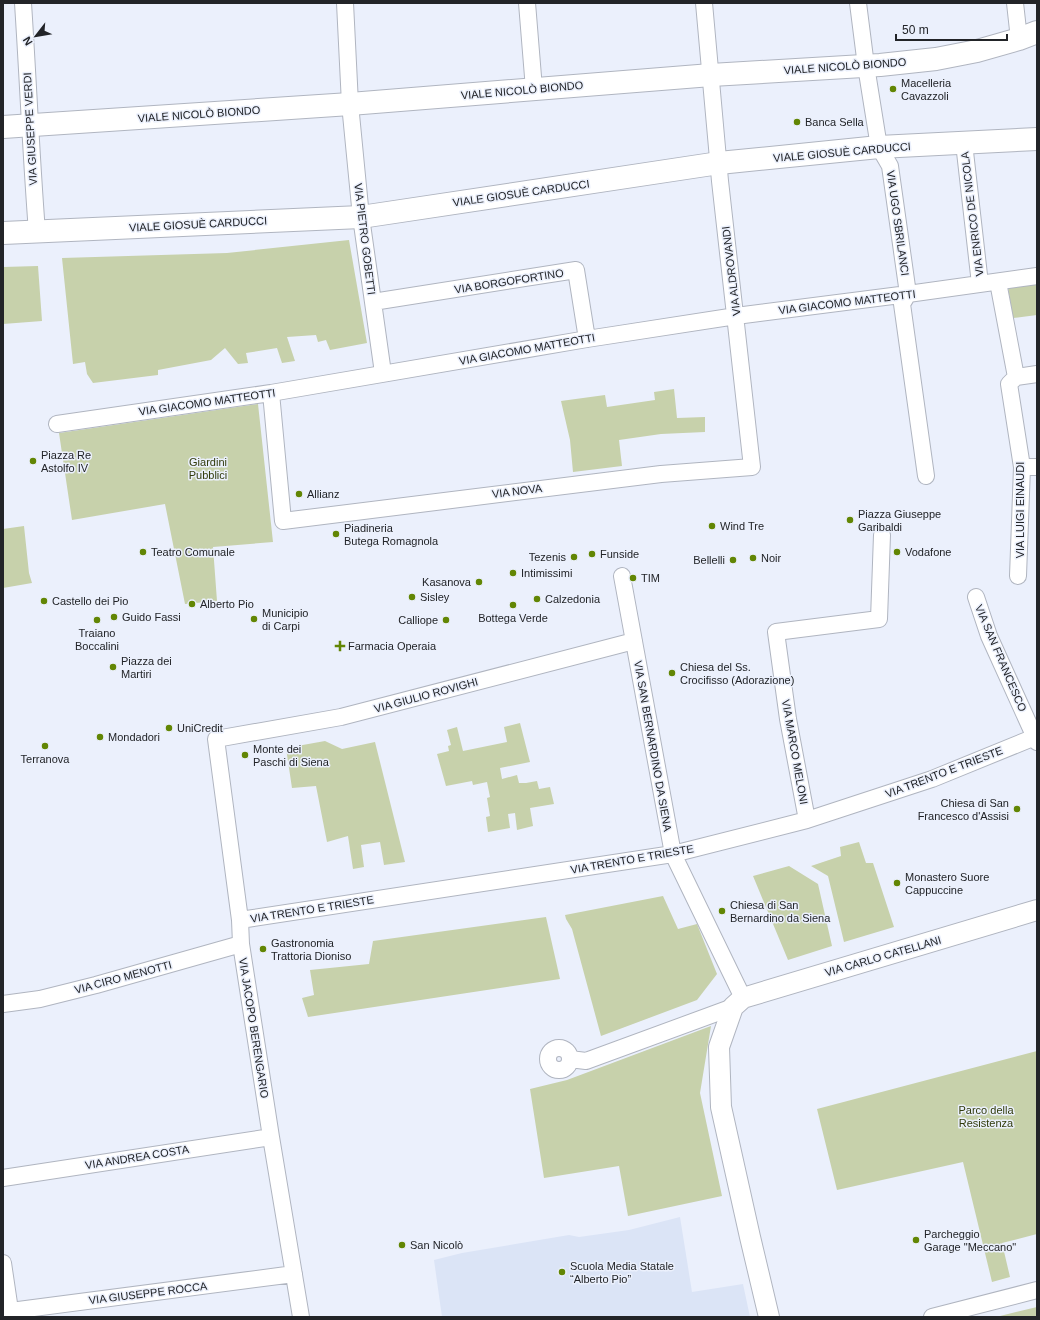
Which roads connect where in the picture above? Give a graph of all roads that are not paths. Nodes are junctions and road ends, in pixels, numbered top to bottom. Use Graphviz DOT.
graph roads {
  1 [pos="23,3"];
  2 [pos="345,3"];
  3 [pos="527,3"];
  4 [pos="704,3"];
  5 [pos="858,3"];
  6 [pos="1015,3"];
  7 [pos="1028,36"];
  8 [pos="866,66"];
  9 [pos="711,75"];
  10 [pos="534,89"];
  11 [pos="350,104"];
  12 [pos="30,125"];
  13 [pos="3,127"];
  14 [pos="1037,139"];
  15 [pos="964,143"];
  16 [pos="879,147"];
  17 [pos="719,163"];
  18 [pos="361,216"];
  19 [pos="3,232"];
  20 [pos="37,232"];
  21 [pos="1037,276"];
  22 [pos="998,282"];
  23 [pos="980,284"];
  24 [pos="908,294"];
  25 [pos="373,302"];
  26 [pos="736,316"];
  27 [pos="587,339"];
  28 [pos="383,373"];
  29 [pos="1037,374"];
  30 [pos="1016,377"];
  31 [pos="271,393"];
  32 [pos="57,424"];
  33 [pos="752,467"];
  34 [pos="1029,467"];
  35 [pos="926,476"];
  36 [pos="882,535"];
  37 [pos="622,576"];
  38 [pos="1018,576"];
  39 [pos="976,597"];
  40 [pos="634,641"];
  41 [pos="216,739"];
  42 [pos="1036,739"];
  43 [pos="807,820"];
  44 [pos="673,854"];
  45 [pos="1037,910"];
  46 [pos="240,920"];
  47 [pos="241,944"];
  48 [pos="738,1002"];
  49 [pos="3,1004"];
  50 [pos="570,1059"];
  51 [pos="271,1137"];
  52 [pos="3,1178"];
  53 [pos="3,1262"];
  54 [pos="294,1274"];
  55 [pos="1037,1290"];
  56 [pos="8,1313"];
  57 [pos="301,1317"];
  58 [pos="769,1317"];
  59 [pos="932,1317"];
  1 -- 12 [label="street, VIA GIUSEPPE VERDI"];
  2 -- 11 [label="street, VIA PIETRO GOBETTI"];
  3 -- 10 [label="street"];
  4 -- 9 [label="street, VIA ALDROVANDI"];
  5 -- 8 [label="street, VIA UGO SBRILANCI"];
  6 -- 7 [label="street"];
  7 -- 8 [label="main road, VIALE NICOLÒ BIONDO"];
  8 -- 9 [label="main road, VIALE NICOLÒ BIONDO"];
  8 -- 16 [label="street, VIA UGO SBRILANCI"];
  9 -- 10 [label="main road, VIALE NICOLÒ BIONDO"];
  9 -- 17 [label="street, VIA ALDROVANDI"];
  10 -- 11 [label="main road, VIALE NICOLÒ BIONDO"];
  11 -- 12 [label="main road, VIALE NICOLÒ BIONDO"];
  11 -- 18 [label="street, VIA PIETRO GOBETTI"];
  12 -- 13 [label="main road, VIALE NICOLÒ BIONDO"];
  12 -- 20 [label="street, VIA GIUSEPPE VERDI"];
  14 -- 15 [label="main road, VIALE GIOSUÈ CARDUCCI"];
  15 -- 16 [label="main road, VIALE GIOSUÈ CARDUCCI"];
  15 -- 23 [label="street, VIA ENRICO DE NICOLA"];
  16 -- 17 [label="main road, VIALE GIOSUÈ CARDUCCI"];
  16 -- 24 [label="street, VIA UGO SBRILANCI"];
  17 -- 18 [label="main road, VIALE GIOSUÈ CARDUCCI"];
  17 -- 26 [label="street, VIA ALDROVANDI"];
  18 -- 20 [label="main road, VIALE GIOSUÈ CARDUCCI"];
  18 -- 25 [label="street, VIA PIETRO GOBETTI"];
  19 -- 20 [label="main road, VIALE GIOSUÈ CARDUCCI"];
  21 -- 22 [label="street, VIA GIACOMO MATTEOTTI"];
  22 -- 23 [label="street, VIA GIACOMO MATTEOTTI"];
  22 -- 30 [label="street, VIA LUIGI EINAUDI"];
  23 -- 24 [label="street, VIA GIACOMO MATTEOTTI"];
  24 -- 26 [label="street, VIA GIACOMO MATTEOTTI"];
  24 -- 35 [label="street, VIA UGO SBRILANCI"];
  25 -- 27 [label="street, VIA BORGOFORTINO"];
  25 -- 28 [label="street, VIA PIETRO GOBETTI"];
  26 -- 27 [label="street, VIA GIACOMO MATTEOTTI"];
  26 -- 33 [label="street, VIA ALDROVANDI"];
  27 -- 28 [label="street, VIA GIACOMO MATTEOTTI"];
  28 -- 31 [label="street, VIA GIACOMO MATTEOTTI"];
  29 -- 30 [label="street"];
  30 -- 34 [label="street, VIA LUIGI EINAUDI"];
  31 -- 32 [label="street, VIA GIACOMO MATTEOTTI"];
  31 -- 33 [label="street, VIA NOVA"];
  34 -- 38 [label="street, VIA LUIGI EINAUDI"];
  36 -- 43 [label="street, VIA MARCO MELONI"];
  37 -- 40 [label="street, VIA SAN BERNARDINO DA SIENA"];
  39 -- 42 [label="street, VIA SAN FRANCESCO"];
  40 -- 41 [label="street, VIA GIULIO ROVIGHI"];
  40 -- 44 [label="street, VIA SAN BERNARDINO DA SIENA"];
  41 -- 46 [label="street, VIA JACOPO BERENGARIO"];
  42 -- 43 [label="street, VIA TRENTO E TRIESTE"];
  43 -- 44 [label="street, VIA TRENTO E TRIESTE"];
  44 -- 46 [label="street, VIA TRENTO E TRIESTE"];
  44 -- 48 [label="street, VIA SAN BERNARDINO DA SIENA"];
  45 -- 48 [label="street, VIA CARLO CATELLANI"];
  46 -- 47 [label="street, VIA JACOPO BERENGARIO"];
  47 -- 49 [label="street, VIA CIRO MENOTTI"];
  47 -- 51 [label="street, VIA JACOPO BERENGARIO"];
  48 -- 50 [label="street, VIA CARLO CATELLANI"];
  48 -- 58 [label="street"];
  51 -- 52 [label="street, VIA ANDREA COSTA"];
  51 -- 54 [label="street, VIA JACOPO BERENGARIO"];
  53 -- 56 [label="street"];
  54 -- 56 [label="street, VIA GIUSEPPE ROCCA"];
  54 -- 57 [label="street, VIA JACOPO BERENGARIO"];
  55 -- 59 [label="street"];
}
